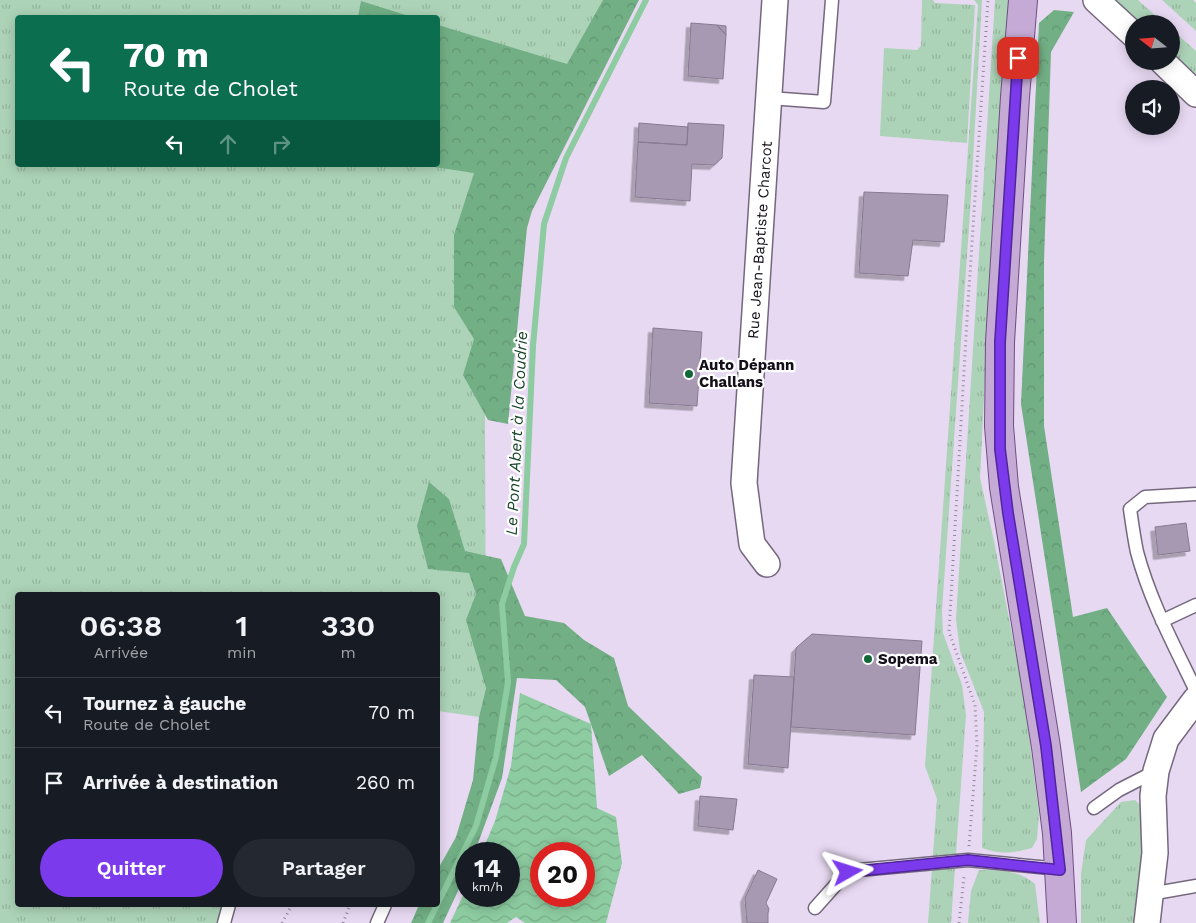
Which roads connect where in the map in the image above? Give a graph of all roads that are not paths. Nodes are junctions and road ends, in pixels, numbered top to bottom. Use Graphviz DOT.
graph roads {
  1 [pos="776,0"];
  2 [pos="832,0"];
  3 [pos="1023,0"];
  4 [pos="1096,0"];
  5 [pos="1125,27"];
  6 [pos="1171,70"];
  7 [pos="1196,94"];
  8 [pos="769,98"];
  9 [pos="1196,494"];
  10 [pos="767,564"];
  11 [pos="1196,605"];
  12 [pos="1162,621"];
  13 [pos="1196,691"];
  14 [pos="1196,699"];
  15 [pos="1156,770"];
  16 [pos="1094,808"];
  17 [pos="1060,870"];
  18 [pos="1196,886"];
  19 [pos="1150,894"];
  20 [pos="228,907"];
  21 [pos="384,907"];
  22 [pos="815,908"];
  23 [pos="224,923"];
  24 [pos="377,923"];
  25 [pos="1062,923"];
  26 [pos="1147,923"];
  1 -- 8 [label="street, Rue Jean-Baptiste Charcot"];
  2 -- 8 [label="lane"];
  3 -- 17 [label="main road"];
  4 -- 5 [label="street"];
  6 -- 7 [label="street"];
  8 -- 10 [label="street, Rue Jean-Baptiste Charcot"];
  9 -- 12 [label="lane"];
  11 -- 12 [label="lane"];
  12 -- 13 [label="lane"];
  14 -- 15 [label="street"];
  15 -- 16 [label="lane"];
  15 -- 19 [label="street"];
  17 -- 22 [label="lane"];
  17 -- 25 [label="main road"];
  18 -- 19 [label="lane"];
  19 -- 26 [label="street"];
  20 -- 23 [label="lane"];
  21 -- 24 [label="lane"];
}
